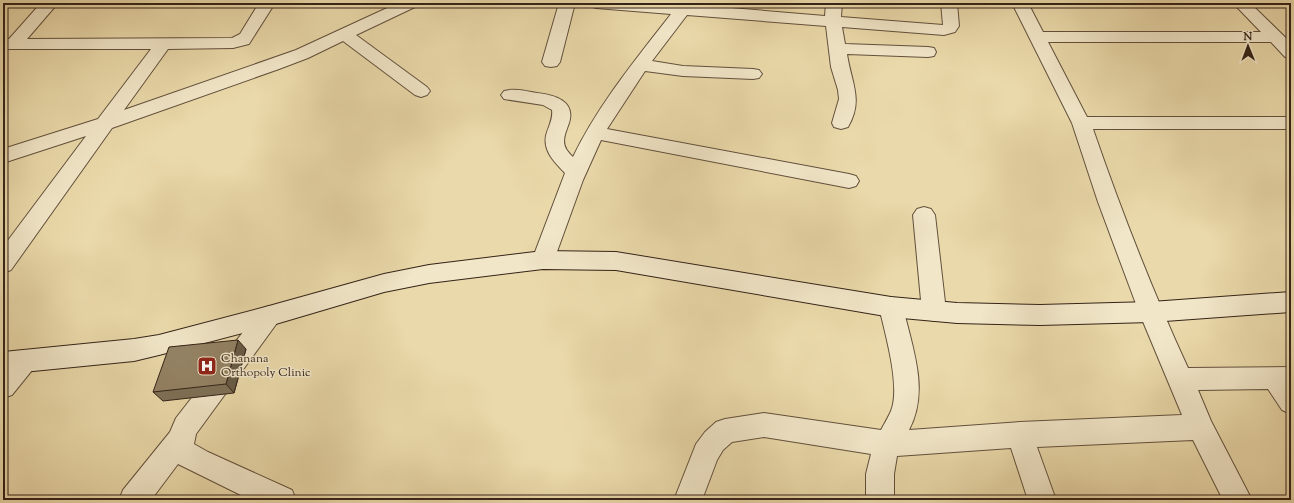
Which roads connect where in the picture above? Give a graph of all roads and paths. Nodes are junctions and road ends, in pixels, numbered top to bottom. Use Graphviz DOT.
graph roads {
  1 [pos="50,3"];
  2 [pos="267,3"];
  3 [pos="411,3"];
  4 [pos="567,3"];
  5 [pos="596,3"];
  6 [pos="834,3"];
  7 [pos="949,3"];
  8 [pos="1020,3"];
  9 [pos="1240,3"];
  10 [pos="683,9"];
  11 [pos="833,21"];
  12 [pos="345,34"];
  13 [pos="1038,37"];
  14 [pos="1275,37"];
  15 [pos="8,44"];
  16 [pos="163,44"];
  17 [pos="838,49"];
  18 [pos="928,52"];
  19 [pos="1291,53"];
  20 [pos="551,62"];
  21 [pos="642,65"];
  22 [pos="753,74"];
  23 [pos="421,91"];
  24 [pos="510,95"];
  25 [pos="842,123"];
  26 [pos="1081,123"];
  27 [pos="1291,123"];
  28 [pos="104,124"];
  29 [pos="595,133"];
  30 [pos="3,156"];
  31 [pos="576,172"];
  32 [pos="849,181"];
  33 [pos="924,215"];
  34 [pos="543,260"];
  35 [pos="3,264"];
  36 [pos="1291,302"];
  37 [pos="891,307"];
  38 [pos="934,311"];
  39 [pos="1151,312"];
  40 [pos="269,316"];
  41 [pos="14,362"];
  42 [pos="1283,378"];
  43 [pos="1181,379"];
  44 [pos="3,387"];
  45 [pos="1291,402"];
  46 [pos="1200,427"];
  47 [pos="1020,435"];
  48 [pos="180,440"];
  49 [pos="887,444"];
  50 [pos="134,500"];
  51 [pos="282,500"];
  52 [pos="688,500"];
  53 [pos="880,500"];
  54 [pos="1042,500"];
  55 [pos="1238,500"];
  1 -- 15 [label="street"];
  2 -- 16 [label="street"];
  3 -- 12 [label="street"];
  4 -- 20 [label="street"];
  5 -- 10 [label="street"];
  6 -- 11 [label="street"];
  7 -- 11 [label="street"];
  8 -- 13 [label="street"];
  9 -- 14 [label="street"];
  10 -- 11 [label="street"];
  10 -- 21 [label="street"];
  11 -- 17 [label="street"];
  12 -- 23 [label="street"];
  12 -- 28 [label="street"];
  13 -- 14 [label="street"];
  13 -- 26 [label="street"];
  14 -- 19 [label="street"];
  15 -- 16 [label="street"];
  16 -- 28 [label="street"];
  17 -- 18 [label="street"];
  17 -- 25 [label="street"];
  21 -- 22 [label="street"];
  21 -- 29 [label="street"];
  24 -- 31 [label="street"];
  26 -- 27 [label="street"];
  26 -- 39 [label="street"];
  28 -- 30 [label="street"];
  28 -- 35 [label="street"];
  29 -- 31 [label="street"];
  29 -- 32 [label="street"];
  31 -- 34 [label="street"];
  33 -- 38 [label="street"];
  34 -- 37 [label="street"];
  34 -- 40 [label="street"];
  36 -- 39 [label="street"];
  37 -- 38 [label="street"];
  37 -- 49 [label="street"];
  38 -- 39 [label="street"];
  39 -- 43 [label="street"];
  40 -- 41 [label="street"];
  40 -- 48 [label="street"];
  41 -- 44 [label="street"];
  42 -- 43 [label="street"];
  42 -- 45 [label="street"];
  43 -- 46 [label="street"];
  46 -- 47 [label="street"];
  46 -- 55 [label="street"];
  47 -- 49 [label="street"];
  47 -- 54 [label="street"];
  48 -- 50 [label="street"];
  48 -- 51 [label="street"];
  49 -- 52 [label="street"];
  49 -- 53 [label="street"];
}
